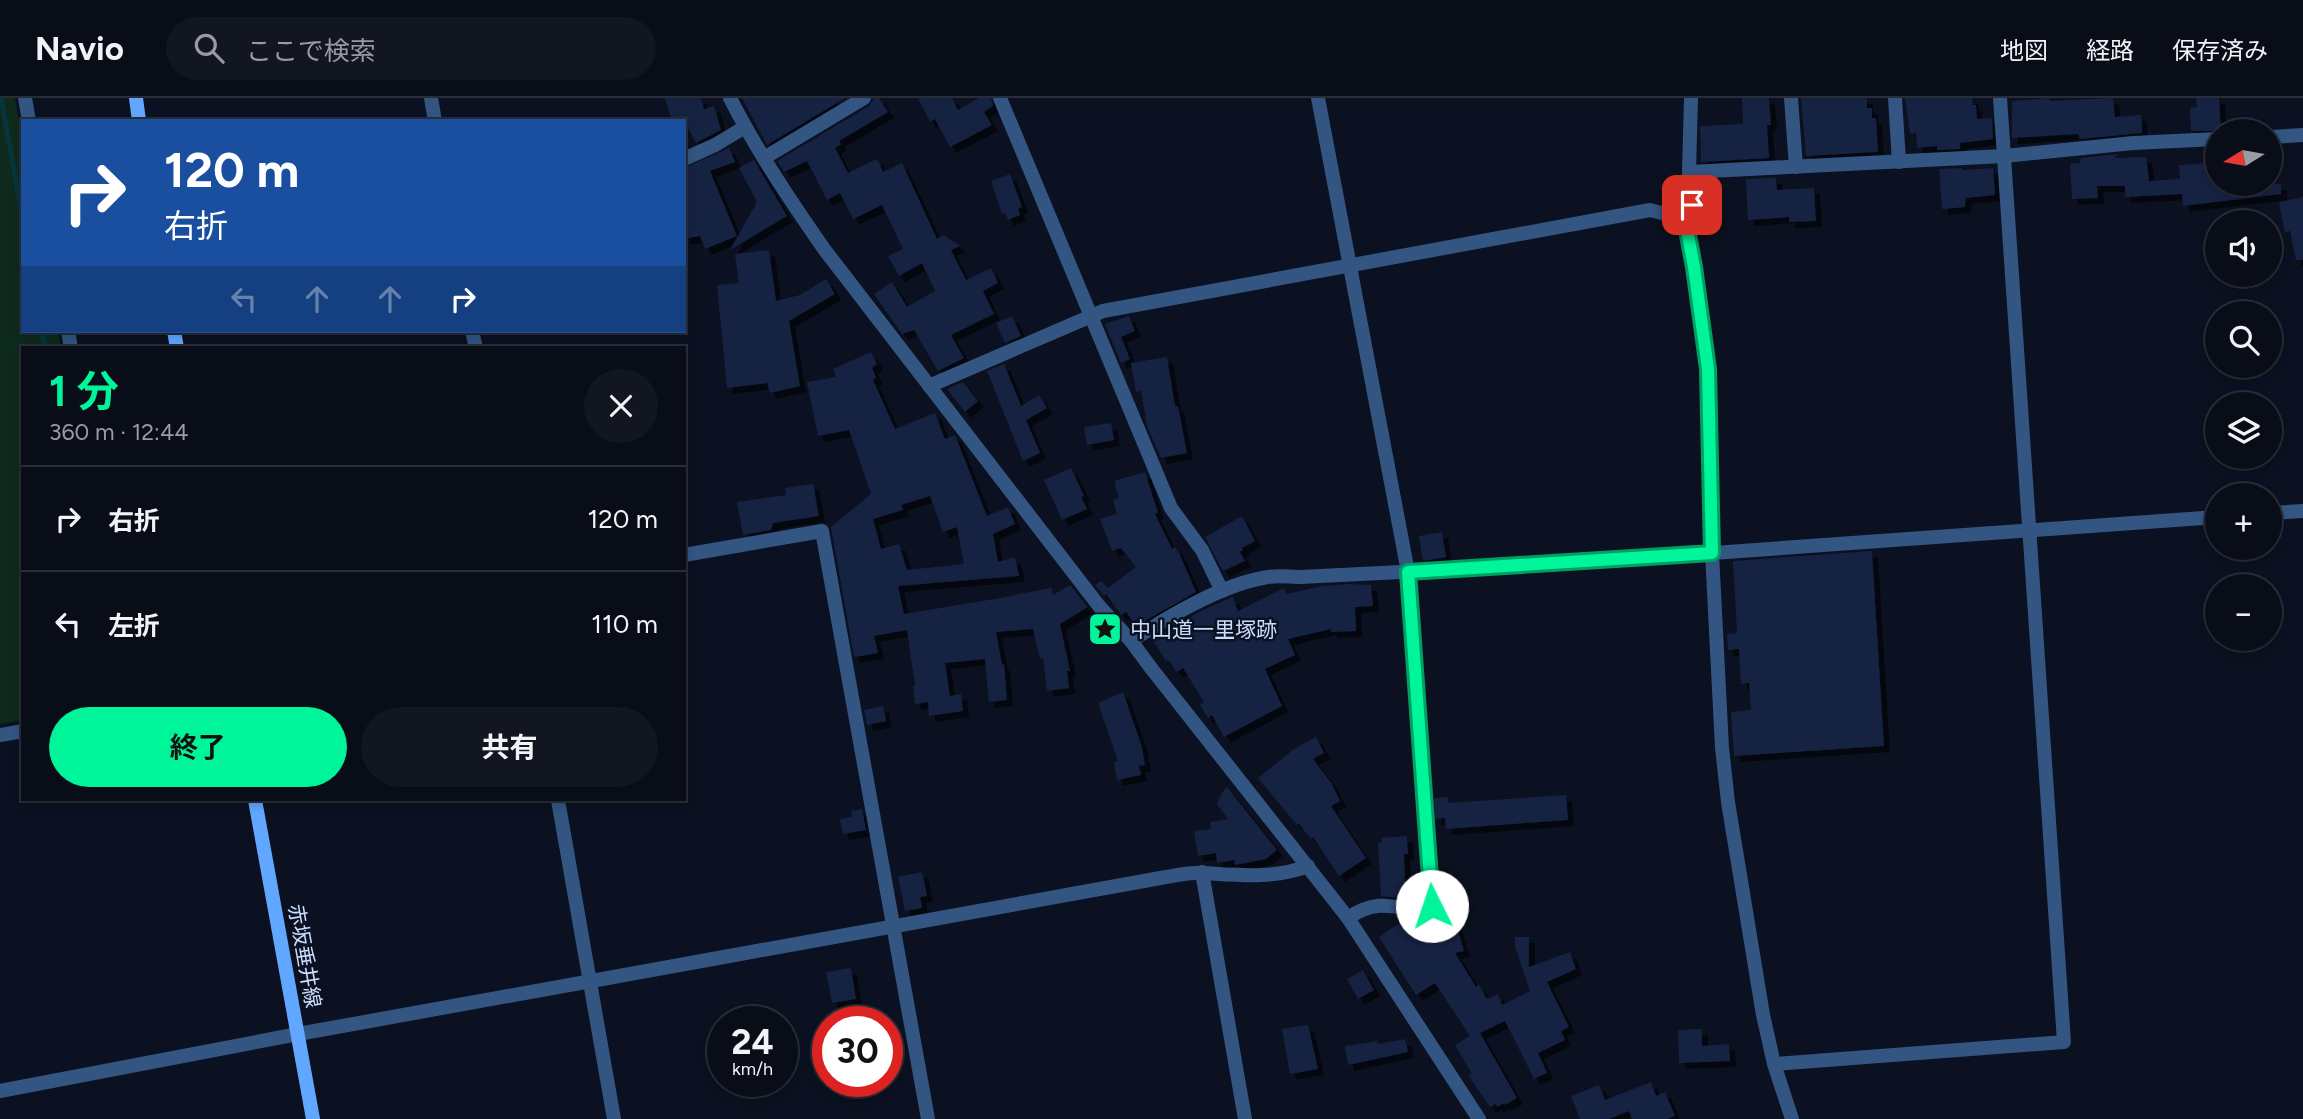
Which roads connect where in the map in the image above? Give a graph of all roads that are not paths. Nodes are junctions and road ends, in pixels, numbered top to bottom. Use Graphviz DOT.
graph roads {
  1 [pos="25,98"];
  2 [pos="136,98"];
  3 [pos="431,98"];
  4 [pos="730,98"];
  5 [pos="864,98"];
  6 [pos="1000,98"];
  7 [pos="1318,98"];
  8 [pos="1691,98"];
  9 [pos="1791,98"];
  10 [pos="1895,98"];
  11 [pos="2000,98"];
  12 [pos="29,119"];
  13 [pos="139,119"];
  14 [pos="435,119"];
  15 [pos="745,127"];
  16 [pos="2303,135"];
  17 [pos="2282,136"];
  18 [pos="2205,140"];
  19 [pos="2004,156"];
  20 [pos="686,158"];
  21 [pos="764,158"];
  22 [pos="1899,162"];
  23 [pos="1796,167"];
  24 [pos="1689,172"];
  25 [pos="1685,219"];
  26 [pos="1349,266"];
  27 [pos="1090,315"];
  28 [pos="929,386"];
  29 [pos="2303,510"];
  30 [pos="2282,512"];
  31 [pos="2205,518"];
  32 [pos="2029,529"];
  33 [pos="1712,553"];
  34 [pos="686,555"];
  35 [pos="1408,572"];
  36 [pos="1222,590"];
  37 [pos="1131,641"];
  38 [pos="21,731"];
  39 [pos="0,735"];
  40 [pos="255,801"];
  41 [pos="558,801"];
  42 [pos="1308,866"];
  43 [pos="1202,872"];
  44 [pos="1348,918"];
  45 [pos="894,928"];
  46 [pos="590,980"];
  47 [pos="298,1034"];
  48 [pos="1774,1064"];
  49 [pos="0,1091"];
  50 [pos="313,1119"];
  51 [pos="614,1119"];
  52 [pos="928,1119"];
  53 [pos="1245,1119"];
  54 [pos="1479,1119"];
  55 [pos="1792,1119"];
  1 -- 12 [label="street"];
  2 -- 13 [label="main road"];
  3 -- 14 [label="street"];
  4 -- 15 [label="street"];
  5 -- 21 [label="street"];
  6 -- 27 [label="street"];
  7 -- 26 [label="street"];
  8 -- 24 [label="street"];
  9 -- 23 [label="street"];
  10 -- 22 [label="street"];
  11 -- 19 [label="street"];
  15 -- 20 [label="street"];
  15 -- 21 [label="street"];
  16 -- 17 [label="street"];
  18 -- 19 [label="street"];
  19 -- 22 [label="street"];
  19 -- 32 [label="street"];
  21 -- 28 [label="street"];
  22 -- 23 [label="street"];
  23 -- 24 [label="street"];
  24 -- 25 [label="street"];
  25 -- 26 [label="street"];
  25 -- 33 [label="street"];
  26 -- 27 [label="street"];
  26 -- 35 [label="street"];
  27 -- 28 [label="street"];
  27 -- 36 [label="street"];
  28 -- 37 [label="street"];
  29 -- 30 [label="street"];
  31 -- 32 [label="street"];
  32 -- 33 [label="street"];
  32 -- 48 [label="street"];
  33 -- 35 [label="street"];
  33 -- 48 [label="street"];
  34 -- 45 [label="street"];
  35 -- 36 [label="street"];
  35 -- 44 [label="street"];
  36 -- 37 [label="street"];
  37 -- 42 [label="street"];
  38 -- 39 [label="street"];
  40 -- 47 [label="main road, 赤坂垂井線"];
  41 -- 46 [label="street"];
  42 -- 43 [label="street"];
  42 -- 44 [label="street"];
  43 -- 45 [label="street"];
  43 -- 53 [label="street"];
  44 -- 54 [label="street"];
  45 -- 46 [label="street"];
  45 -- 52 [label="street"];
  46 -- 47 [label="street"];
  46 -- 51 [label="street"];
  47 -- 49 [label="street"];
  47 -- 50 [label="main road, 赤坂垂井線"];
  48 -- 55 [label="street"];
}
